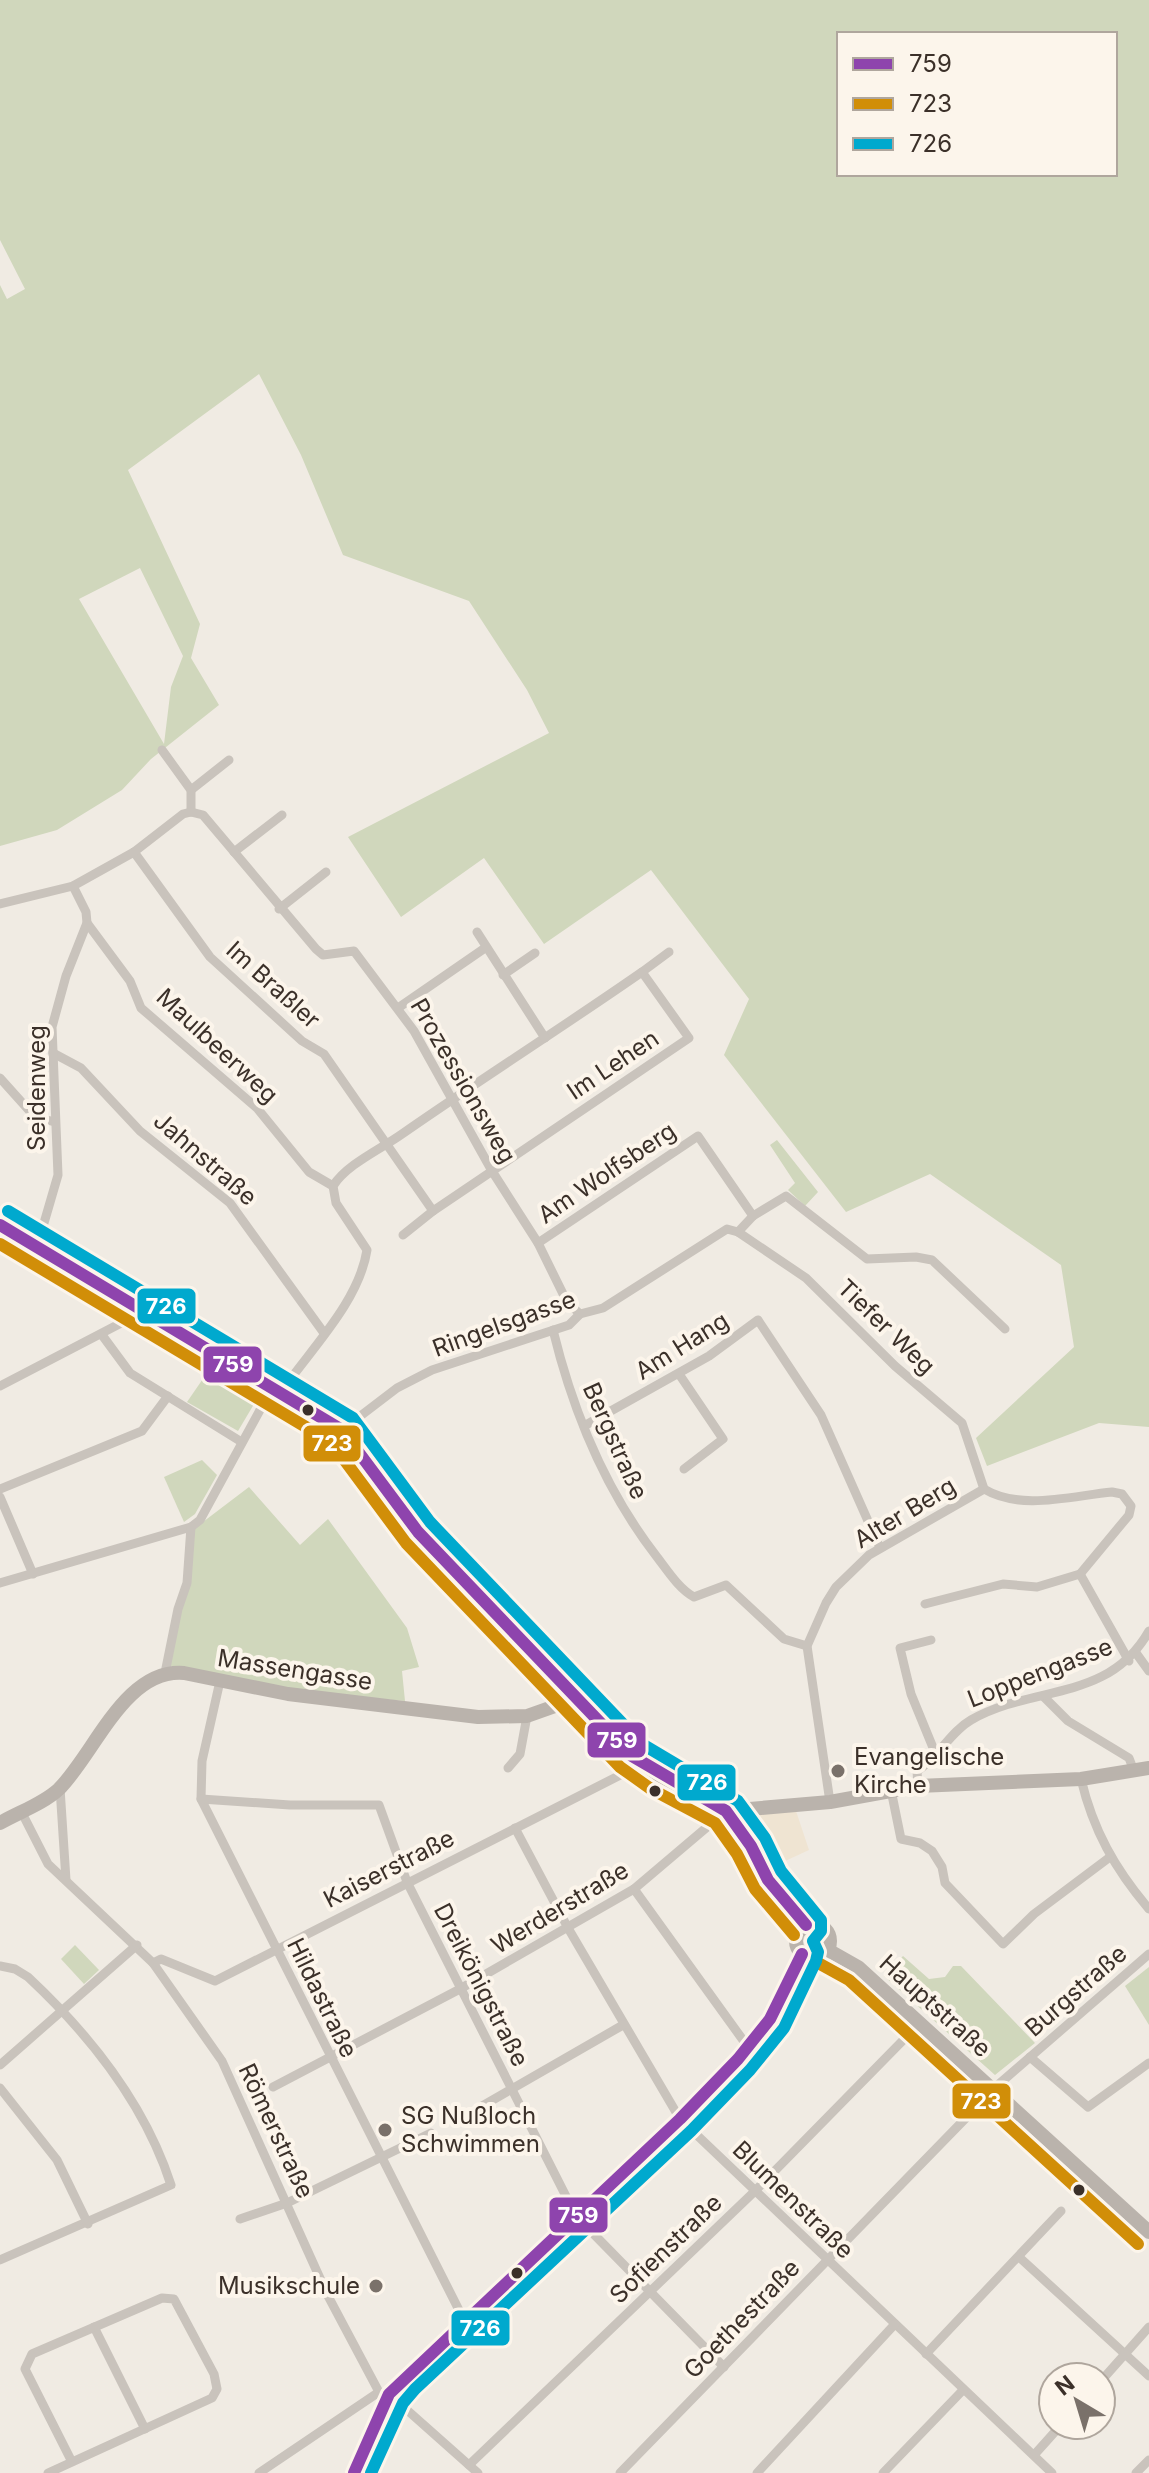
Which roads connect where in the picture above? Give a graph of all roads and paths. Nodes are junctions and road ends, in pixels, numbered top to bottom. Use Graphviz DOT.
graph roads {
  1 [pos="162,750"];
  2 [pos="229,760"];
  3 [pos="191,790"];
  4 [pos="191,812"];
  5 [pos="282,815"];
  6 [pos="134,852"];
  7 [pos="234,852"];
  8 [pos="326,872"];
  9 [pos="73,886"];
  10 [pos="0,904"];
  11 [pos="279,909"];
  12 [pos="87,923"];
  13 [pos="477,932"];
  14 [pos="485,948"];
  15 [pos="669,952"];
  16 [pos="535,953"];
  17 [pos="642,972"];
  18 [pos="503,975"];
  19 [pos="398,1008"];
  20 [pos="545,1038"];
  21 [pos="53,1053"];
  22 [pos="0,1078"];
  23 [pos="452,1099"];
  24 [pos="55,1122"];
  25 [pos="386,1146"];
  26 [pos="492,1171"];
  27 [pos="333,1186"];
  28 [pos="433,1211"];
  29 [pos="753,1216"];
  30 [pos="0,1225"];
  31 [pos="738,1232"];
  32 [pos="403,1235"];
  33 [pos="538,1243"];
  34 [pos="37,1247"];
  35 [pos="136,1305"];
  36 [pos="580,1314"];
  37 [pos="1005,1329"];
  38 [pos="553,1330"];
  39 [pos="324,1333"];
  40 [pos="102,1335"];
  41 [pos="679,1374"];
  42 [pos="0,1386"];
  43 [pos="276,1390"];
  44 [pos="168,1396"];
  45 [pos="584,1426"];
  46 [pos="342,1430"];
  47 [pos="240,1441"];
  48 [pos="684,1469"];
  49 [pos="0,1489"];
  50 [pos="984,1489"];
  51 [pos="0,1497"];
  52 [pos="191,1527"];
  53 [pos="880,1548"];
  54 [pos="33,1574"];
  55 [pos="1080,1574"];
  56 [pos="0,1583"];
  57 [pos="925,1604"];
  58 [pos="1149,1631"];
  59 [pos="931,1640"];
  60 [pos="807,1646"];
  61 [pos="1132,1657"];
  62 [pos="1149,1671"];
  63 [pos="165,1673"];
  64 [pos="220,1681"];
  65 [pos="1043,1696"];
  66 [pos="575,1699"];
  67 [pos="527,1716"];
  68 [pos="936,1755"];
  69 [pos="642,1764"];
  70 [pos="508,1768"];
  71 [pos="1141,1770"];
  72 [pos="1081,1779"];
  73 [pos="918,1786"];
  74 [pos="60,1788"];
  75 [pos="891,1790"];
  76 [pos="201,1799"];
  77 [pos="830,1802"];
  78 [pos="21,1811"];
  79 [pos="726,1811"];
  80 [pos="2,1818"];
  81 [pos="515,1828"];
  82 [pos="1110,1857"];
  83 [pos="66,1880"];
  84 [pos="407,1882"];
  85 [pos="634,1889"];
  86 [pos="1149,1909"];
  87 [pos="806,1925"];
  88 [pos="568,1928"];
  89 [pos="137,1945"];
  90 [pos="278,1950"];
  91 [pos="828,1950"];
  92 [pos="802,1954"];
  93 [pos="1149,1954"];
  94 [pos="153,1963"];
  95 [pos="0,1966"];
  96 [pos="460,1989"];
  97 [pos="61,2012"];
  98 [pos="920,2023"];
  99 [pos="623,2025"];
  100 [pos="748,2047"];
  101 [pos="1030,2057"];
  102 [pos="328,2058"];
  103 [pos="1149,2063"];
  104 [pos="0,2065"];
  105 [pos="273,2087"];
  106 [pos="0,2088"];
  107 [pos="994,2090"];
  108 [pos="511,2091"];
  109 [pos="477,2109"];
  110 [pos="680,2119"];
  111 [pos="431,2133"];
  112 [pos="381,2157"];
  113 [pos="755,2191"];
  114 [pos="287,2203"];
  115 [pos="1061,2211"];
  116 [pos="576,2216"];
  117 [pos="240,2219"];
  118 [pos="88,2224"];
  119 [pos="1149,2232"];
  120 [pos="1019,2257"];
  121 [pos="0,2260"];
  122 [pos="827,2260"];
  123 [pos="651,2292"];
  124 [pos="465,2322"];
  125 [pos="895,2324"];
  126 [pos="94,2327"];
  127 [pos="1149,2327"];
  128 [pos="926,2354"];
  129 [pos="1125,2354"];
  130 [pos="1117,2363"];
  131 [pos="724,2367"];
  132 [pos="1149,2376"];
  133 [pos="963,2390"];
  134 [pos="384,2393"];
  135 [pos="145,2429"];
  136 [pos="1047,2441"];
  137 [pos="1035,2454"];
  138 [pos="1149,2460"];
  139 [pos="72,2462"];
  140 [pos="469,2465"];
  141 [pos="48,2473"];
  142 [pos="259,2473"];
  143 [pos="354,2473"];
  144 [pos="478,2473"];
  145 [pos="620,2473"];
  146 [pos="757,2473"];
  147 [pos="883,2473"];
  148 [pos="1052,2473"];
  149 [pos="1136,2473"];
  1 -- 3 [label="street"];
  2 -- 3 [label="street"];
  3 -- 4 [label="street"];
  4 -- 6 [label="street"];
  4 -- 7 [label="street, Prozessionsweg"];
  5 -- 7 [label="street"];
  6 -- 9 [label="street"];
  6 -- 25 [label="street, Im Braßler"];
  7 -- 11 [label="street, Prozessionsweg"];
  8 -- 11 [label="street"];
  9 -- 10 [label="street"];
  9 -- 12 [label="street"];
  11 -- 19 [label="street, Prozessionsweg"];
  12 -- 21 [label="street, Seidenweg"];
  12 -- 27 [label="street, Maulbeerweg"];
  13 -- 14 [label="street"];
  14 -- 18 [label="street"];
  14 -- 19 [label="street"];
  15 -- 17 [label="street"];
  16 -- 18 [label="street"];
  17 -- 20 [label="street"];
  17 -- 26 [label="street, Im Lehen"];
  18 -- 20 [label="street"];
  19 -- 23 [label="street, Prozessionsweg"];
  20 -- 23 [label="street"];
  21 -- 24 [label="street, Seidenweg"];
  21 -- 39 [label="street, Jahnstraße"];
  22 -- 24 [label="street"];
  23 -- 25 [label="street"];
  23 -- 26 [label="street, Prozessionsweg"];
  24 -- 34 [label="street, Seidenweg"];
  25 -- 27 [label="street"];
  25 -- 28 [label="street, Im Braßler"];
  26 -- 28 [label="street"];
  26 -- 33 [label="street, Prozessionsweg"];
  27 -- 39 [label="street"];
  28 -- 32 [label="street"];
  29 -- 31 [label="street"];
  29 -- 33 [label="street, Am Wolfsberg"];
  29 -- 37 [label="street"];
  30 -- 34 [label="main road, Hauptstraße"];
  31 -- 36 [label="street, Ringelsgasse"];
  31 -- 50 [label="street, Tiefer Weg"];
  33 -- 36 [label="street, Prozessionsweg"];
  34 -- 35 [label="main road, Hauptstraße"];
  35 -- 40 [label="street"];
  35 -- 43 [label="main road, Hauptstraße"];
  36 -- 38 [label="street, Ringelsgasse"];
  38 -- 45 [label="street, Bergstraße"];
  38 -- 46 [label="street, Ringelsgasse"];
  39 -- 43 [label="street"];
  40 -- 42 [label="street"];
  40 -- 44 [label="street"];
  41 -- 45 [label="street, Am Hang"];
  41 -- 48 [label="street"];
  41 -- 53 [label="street, Am Hang"];
  43 -- 46 [label="main road, Hauptstraße"];
  43 -- 47 [label="street"];
  44 -- 47 [label="street"];
  44 -- 49 [label="street"];
  45 -- 60 [label="street, Bergstraße"];
  46 -- 66 [label="main road, Hauptstraße"];
  47 -- 52 [label="street"];
  50 -- 53 [label="street, Alter Berg"];
  50 -- 55 [label="street, Alter Berg"];
  51 -- 54 [label="street"];
  52 -- 54 [label="street"];
  52 -- 63 [label="street"];
  53 -- 60 [label="street, Alter Berg"];
  54 -- 56 [label="street"];
  55 -- 57 [label="street"];
  55 -- 61 [label="street"];
  58 -- 61 [label="street, Loppengasse"];
  59 -- 68 [label="street"];
  60 -- 77 [label="street"];
  61 -- 62 [label="street"];
  61 -- 65 [label="street, Loppengasse"];
  63 -- 64 [label="main road, Massengasse"];
  63 -- 74 [label="main road"];
  64 -- 67 [label="main road, Massengasse"];
  64 -- 76 [label="street, Hildastraße"];
  65 -- 68 [label="street, Loppengasse"];
  65 -- 71 [label="street"];
  66 -- 67 [label="main road, Massengasse"];
  66 -- 69 [label="main road, Hauptstraße"];
  67 -- 70 [label="street"];
  68 -- 73 [label="street, Loppengasse"];
  69 -- 79 [label="main road, Hauptstraße"];
  69 -- 81 [label="street, Kaiserstraße"];
  71 -- 72 [label="main road"];
  72 -- 73 [label="main road"];
  72 -- 82 [label="street"];
  73 -- 75 [label="main road"];
  74 -- 78 [label="main road"];
  74 -- 83 [label="street"];
  75 -- 77 [label="main road"];
  75 -- 82 [label="street"];
  76 -- 84 [label="street, Dreikönigstraße"];
  76 -- 90 [label="street, Hildastraße"];
  77 -- 79 [label="main road"];
  78 -- 80 [label="main road"];
  78 -- 83 [label="street, Römerstraße"];
  79 -- 85 [label="street, Werderstraße"];
  79 -- 87 [label="main road, Hauptstraße"];
  81 -- 84 [label="street, Kaiserstraße"];
  81 -- 88 [label="street, Blumenstraße"];
  82 -- 86 [label="street"];
  83 -- 89 [label="street, Römerstraße"];
  84 -- 90 [label="street, Kaiserstraße"];
  84 -- 96 [label="street, Dreikönigstraße"];
  85 -- 88 [label="street, Werderstraße"];
  85 -- 100 [label="street"];
  87 -- 91 [label="main road, Hauptstraße"];
  87 -- 92 [label="main road"];
  88 -- 96 [label="street, Werderstraße"];
  88 -- 99 [label="street, Blumenstraße"];
  89 -- 94 [label="street, Römerstraße"];
  89 -- 97 [label="street"];
  90 -- 94 [label="street, Kaiserstraße"];
  90 -- 102 [label="street, Hildastraße"];
  91 -- 92 [label="main road"];
  91 -- 98 [label="main road, Hauptstraße"];
  92 -- 100 [label="main road"];
  93 -- 101 [label="street, Burgstraße"];
  94 -- 114 [label="street, Römerstraße"];
  95 -- 97 [label="street"];
  96 -- 102 [label="street, Werderstraße"];
  96 -- 108 [label="street, Dreikönigstraße"];
  97 -- 104 [label="street"];
  97 -- 118 [label="street"];
  98 -- 107 [label="main road, Hauptstraße"];
  98 -- 113 [label="street, Sofienstraße"];
  99 -- 108 [label="street"];
  99 -- 110 [label="street, Blumenstraße"];
  100 -- 110 [label="main road"];
  101 -- 103 [label="street"];
  101 -- 107 [label="street, Burgstraße"];
  102 -- 105 [label="street, Werderstraße"];
  102 -- 112 [label="street, Hildastraße"];
  106 -- 118 [label="street"];
  107 -- 119 [label="main road, Hauptstraße"];
  107 -- 122 [label="street, Goethestraße"];
  108 -- 109 [label="street"];
  108 -- 116 [label="street, Dreikönigstraße"];
  110 -- 113 [label="street, Blumenstraße"];
  110 -- 116 [label="main road"];
  111 -- 112 [label="street"];
  112 -- 114 [label="street"];
  112 -- 124 [label="street, Hildastraße"];
  113 -- 122 [label="street, Blumenstraße"];
  113 -- 123 [label="street, Sofienstraße"];
  114 -- 117 [label="street"];
  114 -- 134 [label="street, Römerstraße"];
  115 -- 120 [label="street"];
  116 -- 123 [label="street, Dreikönigstraße"];
  116 -- 124 [label="main road"];
  118 -- 121 [label="street"];
  120 -- 128 [label="street"];
  120 -- 129 [label="street"];
  122 -- 125 [label="street, Blumenstraße"];
  122 -- 131 [label="street, Goethestraße"];
  123 -- 131 [label="street, Dreikönigstraße"];
  123 -- 140 [label="street, Sofienstraße"];
  124 -- 134 [label="main road"];
  125 -- 128 [label="street, Blumenstraße"];
  125 -- 146 [label="street"];
  126 -- 135 [label="street"];
  126 -- 135 [label="street"];
  126 -- 139 [label="street"];
  127 -- 129 [label="street"];
  128 -- 133 [label="street, Blumenstraße"];
  129 -- 130 [label="street"];
  129 -- 132 [label="street"];
  131 -- 145 [label="street, Goethestraße"];
  133 -- 137 [label="street, Blumenstraße"];
  133 -- 147 [label="street"];
  134 -- 140 [label="street, Römerstraße"];
  134 -- 142 [label="street"];
  134 -- 143 [label="main road"];
  135 -- 139 [label="street"];
  136 -- 137 [label="street"];
  137 -- 148 [label="street, Blumenstraße"];
  138 -- 149 [label="street"];
  139 -- 141 [label="street"];
  140 -- 144 [label="street, Römerstraße"];
}
